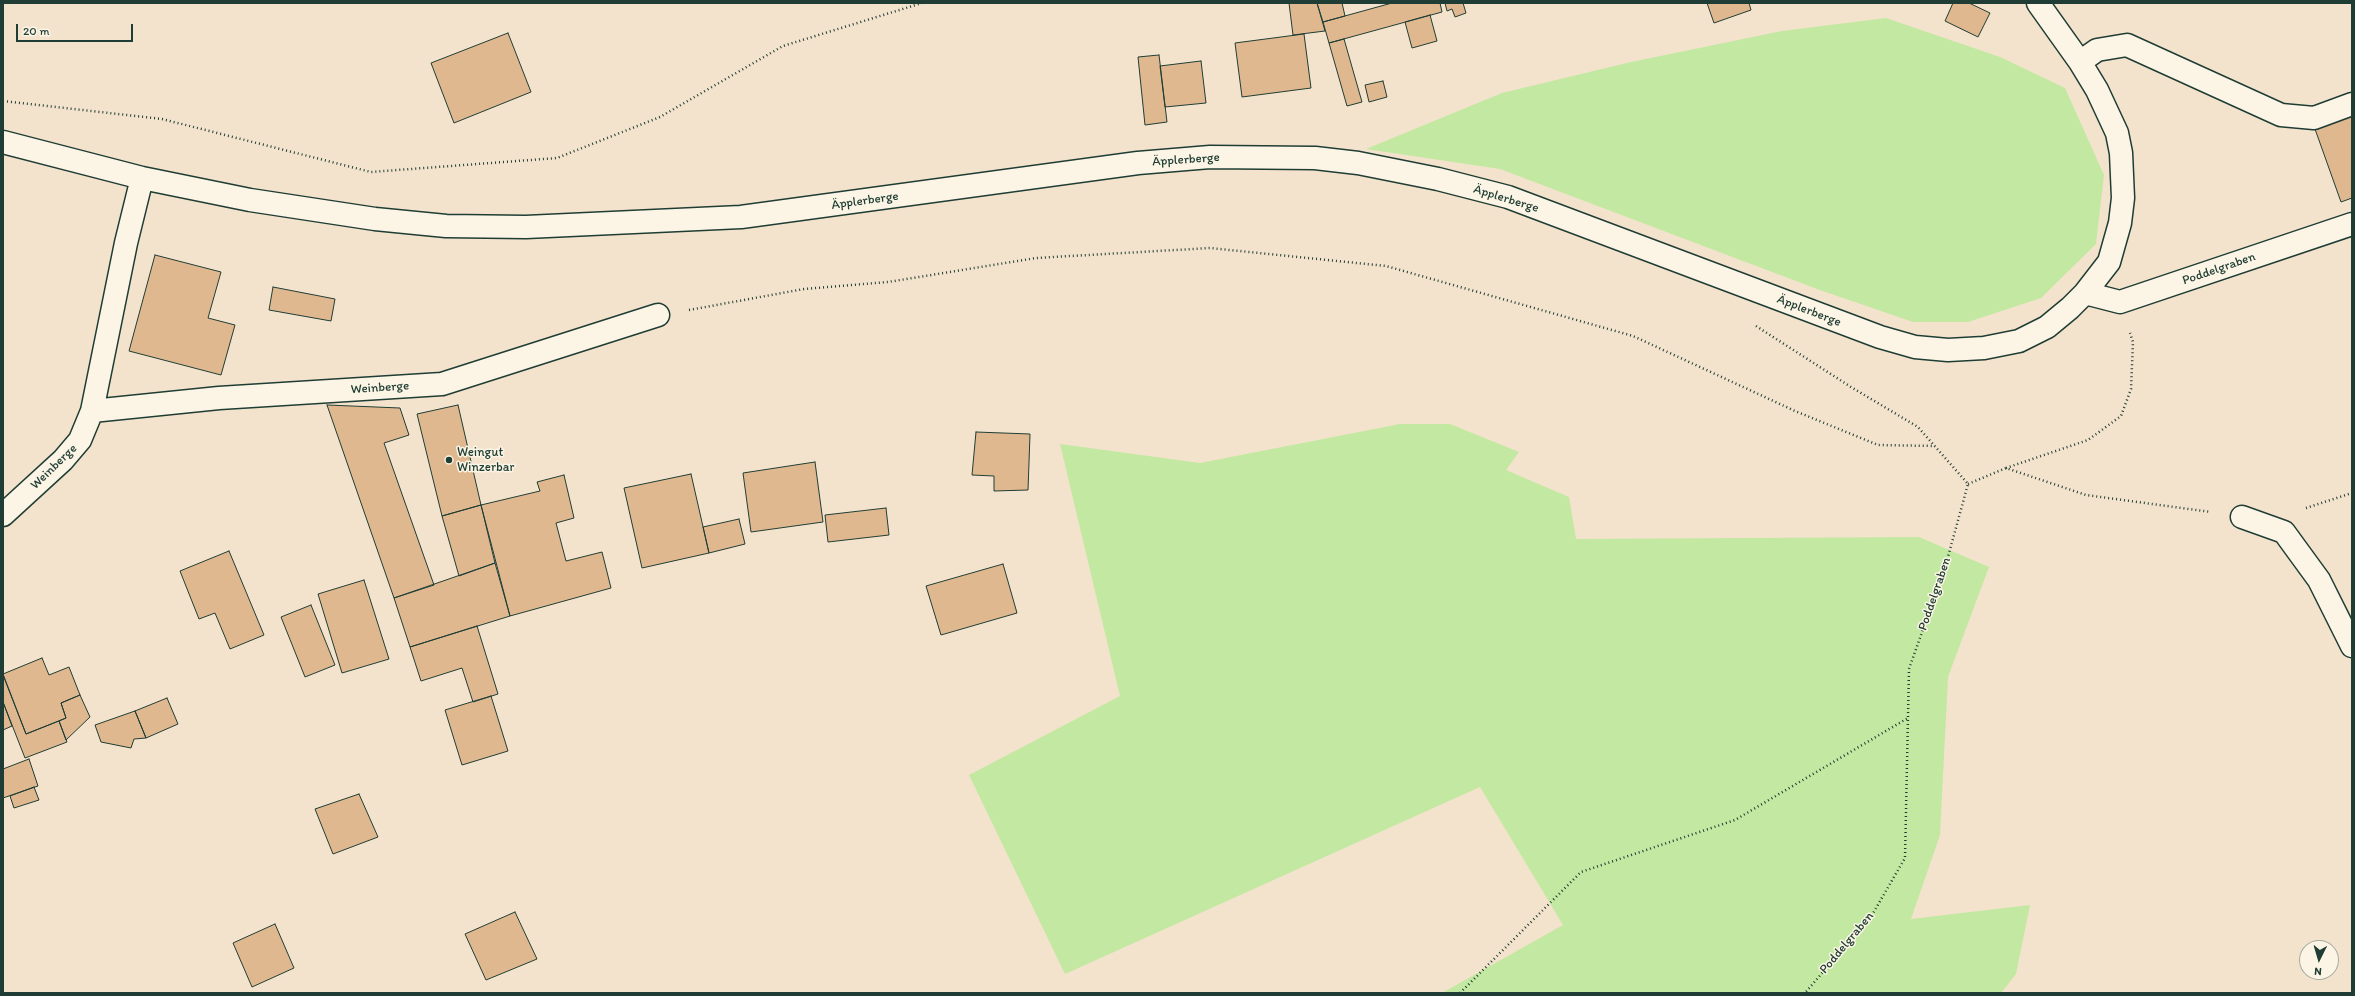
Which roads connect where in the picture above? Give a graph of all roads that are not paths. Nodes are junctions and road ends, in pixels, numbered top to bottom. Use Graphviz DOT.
graph roads {
  1 [pos="2038,3"];
  2 [pos="2080,62"];
  3 [pos="2352,104"];
  4 [pos="3,142"];
  5 [pos="142,178"];
  6 [pos="2352,224"];
  7 [pos="2085,293"];
  8 [pos="658,315"];
  9 [pos="92,411"];
  10 [pos="3,515"];
  11 [pos="2242,517"];
  12 [pos="2352,646"];
  1 -- 2 [label="street, Äpplerberge"];
  2 -- 3 [label="street"];
  2 -- 7 [label="street, Äpplerberge"];
  4 -- 5 [label="street, Äpplerberge"];
  5 -- 7 [label="street, Äpplerberge"];
  5 -- 9 [label="street, Weinberge"];
  6 -- 7 [label="street, Poddelgraben"];
  8 -- 9 [label="street, Weinberge"];
  9 -- 10 [label="street, Weinberge"];
  11 -- 12 [label="street"];
}
